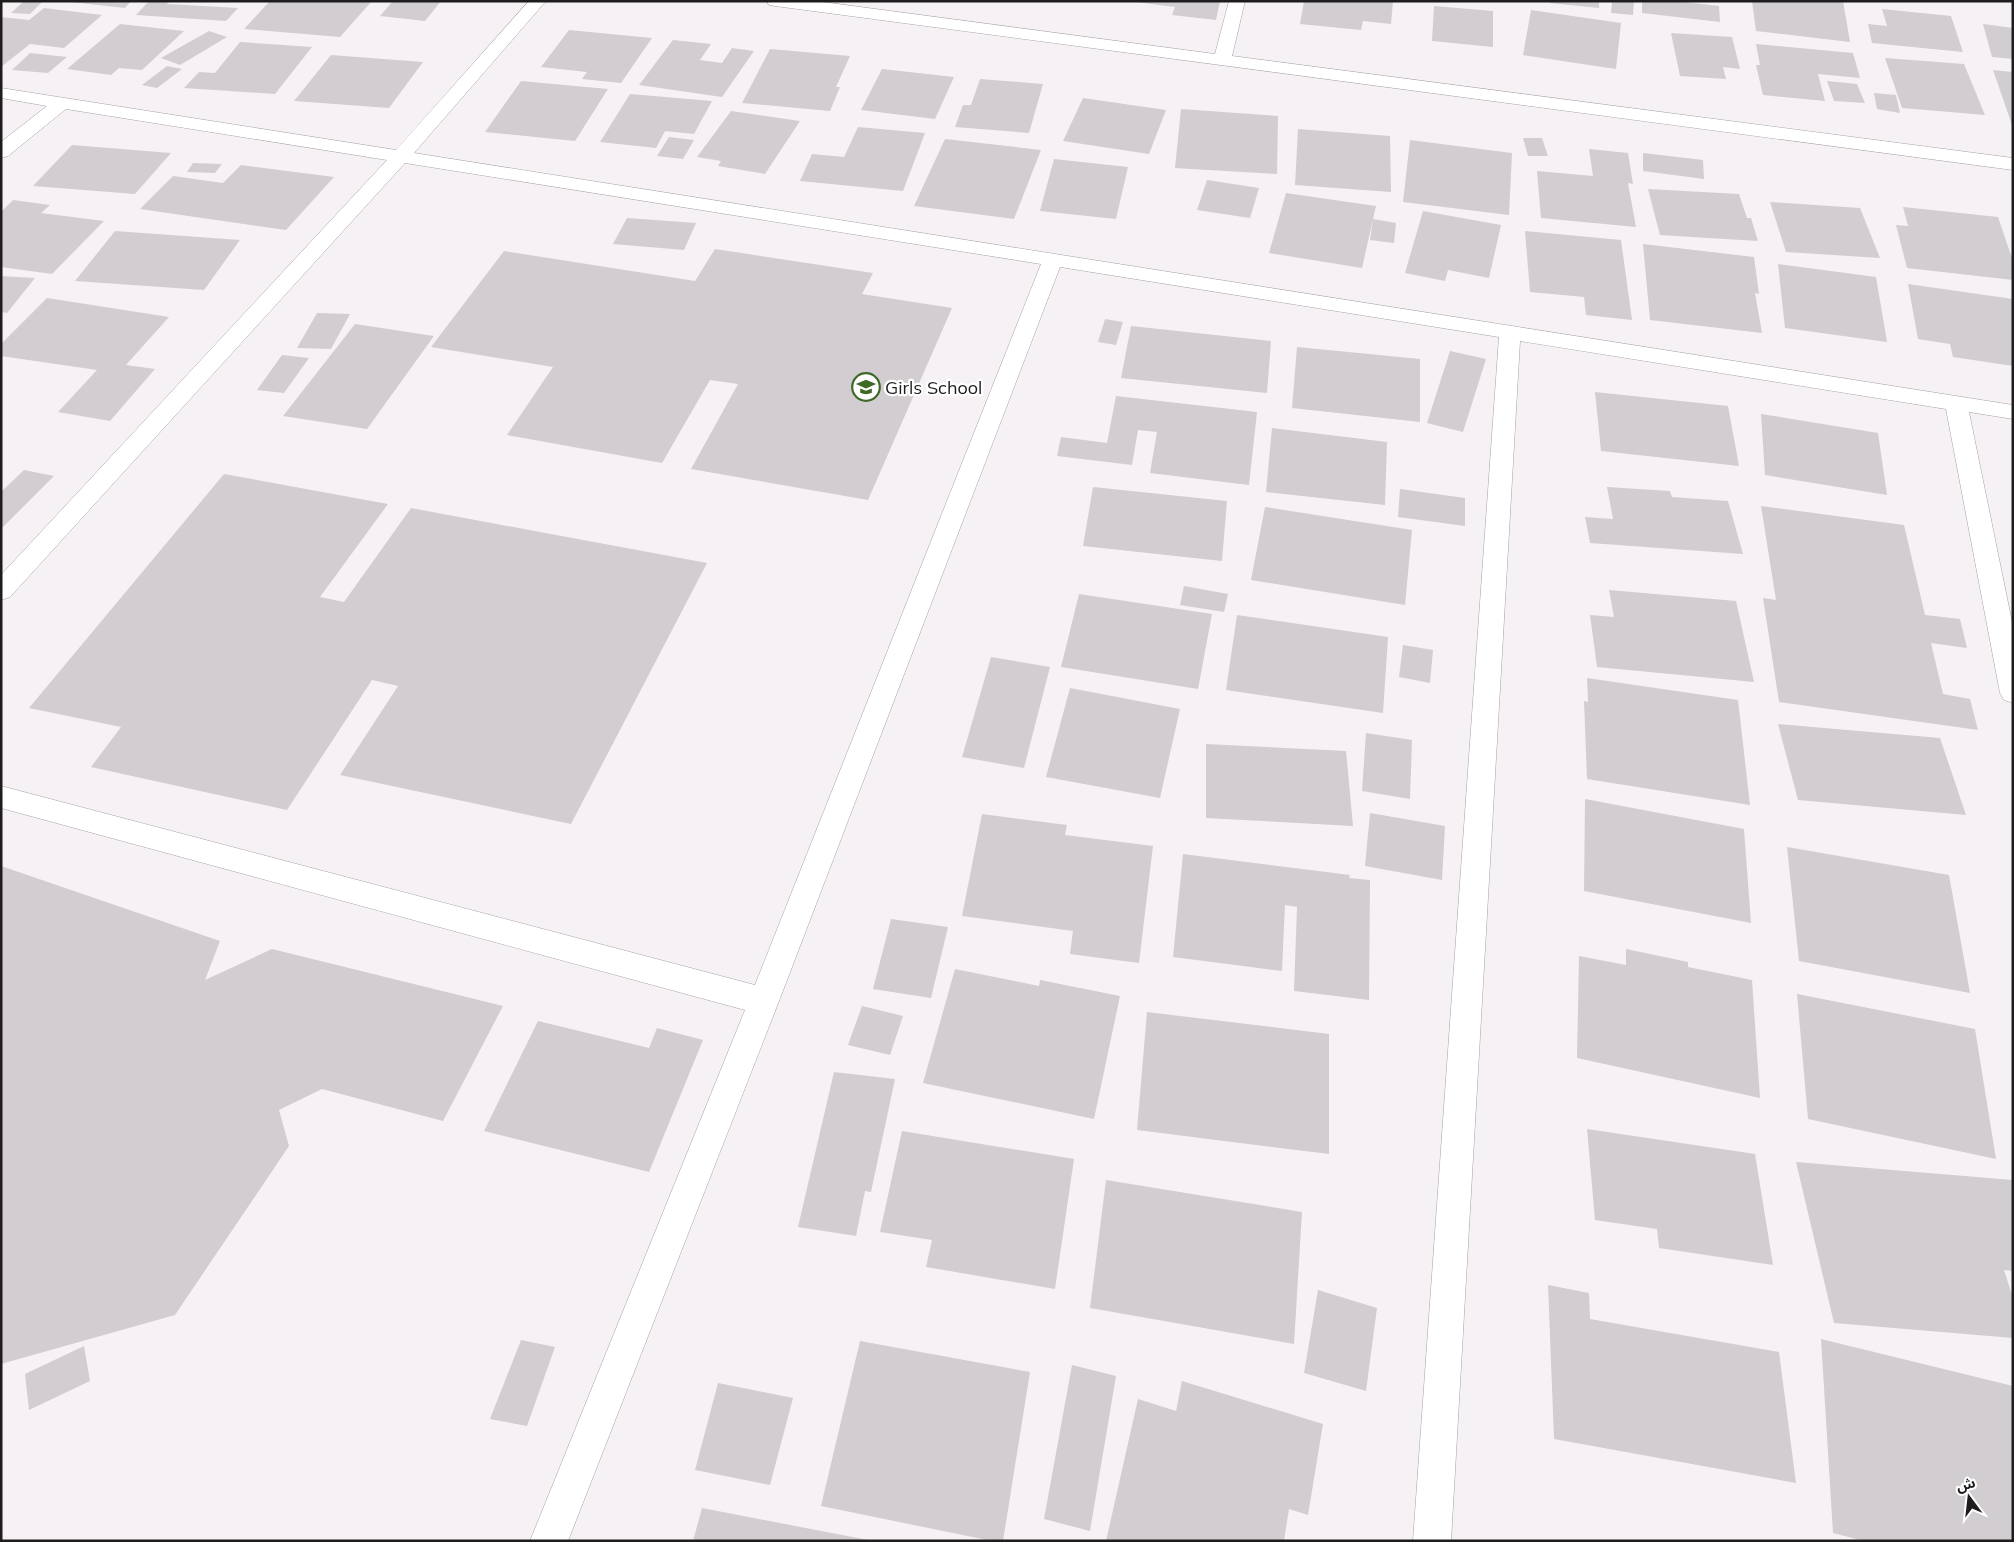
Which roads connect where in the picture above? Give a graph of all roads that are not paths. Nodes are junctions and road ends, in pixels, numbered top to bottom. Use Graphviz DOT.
graph roads {
  1 [pos="538,1"];
  2 [pos="775,1"];
  3 [pos="1237,1"];
  4 [pos="1222,60"];
  5 [pos="1,93"];
  6 [pos="62,103"];
  7 [pos="1,152"];
  8 [pos="400,157"];
  9 [pos="2013,164"];
  10 [pos="1053,260"];
  11 [pos="1510,332"];
  12 [pos="1956,403"];
  13 [pos="2013,412"];
  14 [pos="1,591"];
  15 [pos="2013,693"];
  16 [pos="1,797"];
  17 [pos="764,1001"];
  18 [pos="549,1541"];
  19 [pos="1432,1541"];
  1 -- 8 [label="street"];
  2 -- 4 [label="street"];
  3 -- 4 [label="street"];
  4 -- 9 [label="street"];
  5 -- 6 [label="street"];
  6 -- 7 [label="street"];
  6 -- 8 [label="street"];
  8 -- 10 [label="street"];
  8 -- 14 [label="street"];
  10 -- 11 [label="street"];
  10 -- 17 [label="street"];
  11 -- 12 [label="street"];
  11 -- 19 [label="street"];
  12 -- 13 [label="street"];
  12 -- 15 [label="street"];
  16 -- 17 [label="street"];
  17 -- 18 [label="street"];
}
